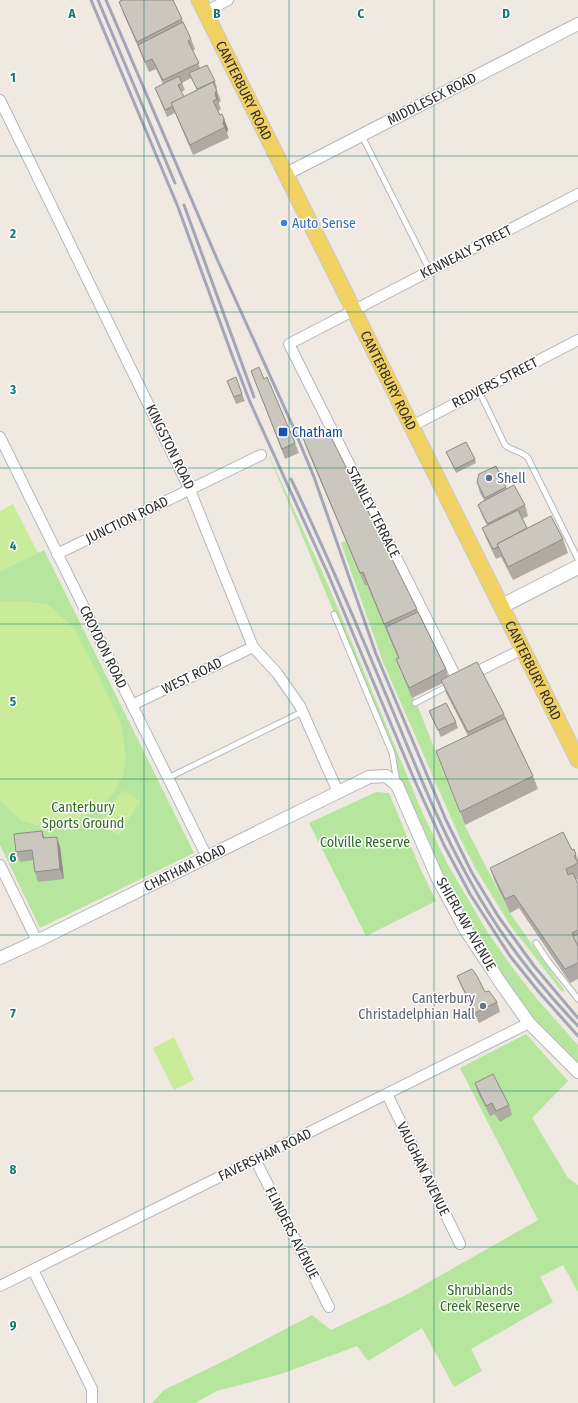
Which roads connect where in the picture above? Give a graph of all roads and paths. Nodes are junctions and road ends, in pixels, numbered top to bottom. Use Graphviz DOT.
graph roads {
  1 [pos="228,0"];
  2 [pos="202,6"];
  3 [pos="578,24"];
  4 [pos="0,100"];
  5 [pos="362,136"];
  6 [pos="286,174"];
  7 [pos="578,194"];
  8 [pos="430,271"];
  9 [pos="354,310"];
  10 [pos="578,340"];
  11 [pos="478,391"];
  12 [pos="412,426"];
  13 [pos="0,437"];
  14 [pos="261,455"];
  15 [pos="190,490"];
  16 [pos="57,554"];
  17 [pos="578,559"];
  18 [pos="578,567"];
  19 [pos="502,606"];
  20 [pos="334,614"];
  21 [pos="253,647"];
  22 [pos="523,649"];
  23 [pos="458,681"];
  24 [pos="415,703"];
  25 [pos="132,705"];
  26 [pos="302,712"];
  27 [pos="578,760"];
  28 [pos="168,778"];
  29 [pos="397,785"];
  30 [pos="338,792"];
  31 [pos="207,858"];
  32 [pos="0,865"];
  33 [pos="37,941"];
  34 [pos="536,943"];
  35 [pos="0,958"];
  36 [pos="578,999"];
  37 [pos="529,1023"];
  38 [pos="578,1072"];
  39 [pos="387,1094"];
  40 [pos="255,1159"];
  41 [pos="460,1244"];
  42 [pos="33,1270"];
  43 [pos="0,1286"];
  44 [pos="329,1307"];
  45 [pos="92,1403"];
  1 -- 2 [label="street"];
  2 -- 6 [label="main road, CANTERBURY ROAD"];
  3 -- 5 [label="street, MIDDLESEX ROAD"];
  4 -- 15 [label="street, KINGSTON ROAD"];
  5 -- 6 [label="street, MIDDLESEX ROAD"];
  5 -- 8 [label="lane"];
  6 -- 9 [label="main road, CANTERBURY ROAD"];
  7 -- 8 [label="street, KENNEALY STREET"];
  8 -- 9 [label="street, KENNEALY STREET"];
  9 -- 12 [label="main road, CANTERBURY ROAD"];
  9 -- 23 [label="street, STANLEY TERRACE"];
  10 -- 11 [label="street, REDVERS STREET"];
  11 -- 12 [label="street, REDVERS STREET"];
  11 -- 17 [label="lane"];
  12 -- 19 [label="main road, CANTERBURY ROAD"];
  13 -- 16 [label="street, CROYDON ROAD"];
  14 -- 15 [label="street, JUNCTION ROAD"];
  15 -- 16 [label="street, JUNCTION ROAD"];
  15 -- 21 [label="street, KINGSTON ROAD"];
  16 -- 25 [label="street, CROYDON ROAD"];
  18 -- 19 [label="main road"];
  19 -- 22 [label="main road, CANTERBURY ROAD"];
  20 -- 29 [label="lane"];
  21 -- 25 [label="street, WEST ROAD"];
  21 -- 26 [label="street, KINGSTON ROAD"];
  22 -- 23 [label="street"];
  22 -- 27 [label="main road, CANTERBURY ROAD"];
  23 -- 24 [label="lane"];
  25 -- 28 [label="street, CROYDON ROAD"];
  26 -- 28 [label="lane"];
  26 -- 30 [label="street, KINGSTON ROAD"];
  28 -- 31 [label="street, CROYDON ROAD"];
  29 -- 30 [label="street, CHATHAM ROAD"];
  29 -- 37 [label="street, SHIERLAW AVENUE"];
  30 -- 31 [label="street, CHATHAM ROAD"];
  31 -- 33 [label="street, CHATHAM ROAD"];
  32 -- 33 [label="street"];
  33 -- 35 [label="street, CHATHAM ROAD"];
  34 -- 36 [label="lane"];
  37 -- 38 [label="street, SHIERLAW AVENUE"];
  37 -- 39 [label="street, FAVERSHAM ROAD"];
  39 -- 40 [label="street, FAVERSHAM ROAD"];
  39 -- 41 [label="street, VAUGHAN AVENUE"];
  40 -- 42 [label="street, FAVERSHAM ROAD"];
  40 -- 44 [label="street, FLINDERS AVENUE"];
  42 -- 43 [label="street, FAVERSHAM ROAD"];
  42 -- 45 [label="street"];
}
